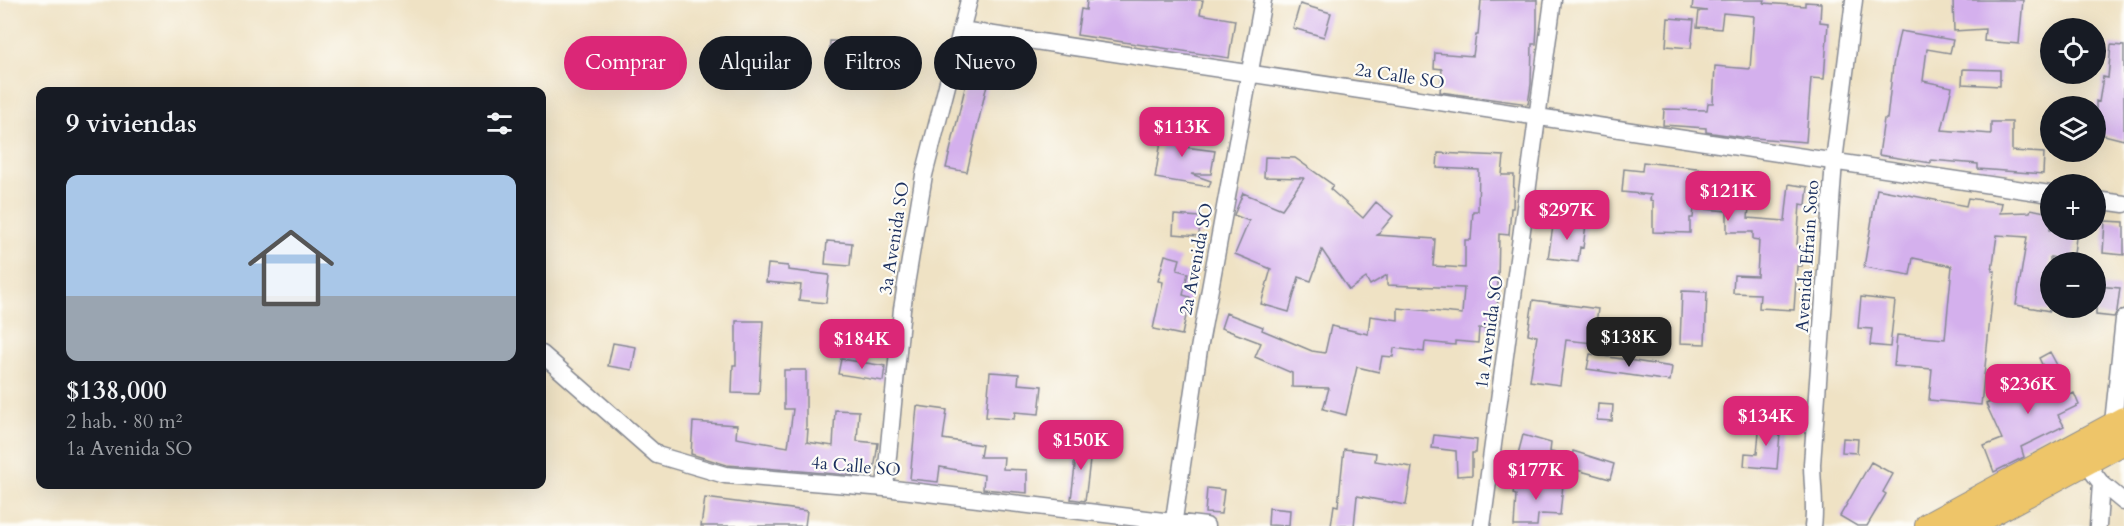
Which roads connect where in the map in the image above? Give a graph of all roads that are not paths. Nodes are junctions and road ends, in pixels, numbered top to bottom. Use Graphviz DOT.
graph roads {
  1 [pos="969,0"];
  2 [pos="1263,0"];
  3 [pos="1553,0"];
  4 [pos="1854,0"];
  5 [pos="961,30"];
  6 [pos="1251,74"];
  7 [pos="1537,117"];
  8 [pos="1834,162"];
  9 [pos="2040,193"];
  10 [pos="2106,201"];
  11 [pos="2124,204"];
  12 [pos="2124,320"];
  13 [pos="546,358"];
  14 [pos="2118,434"];
  15 [pos="2085,462"];
  16 [pos="2101,483"];
  17 [pos="885,488"];
  18 [pos="2124,502"];
  19 [pos="1816,523"];
  20 [pos="1173,524"];
  21 [pos="1206,526"];
  22 [pos="1482,526"];
  23 [pos="1928,526"];
  24 [pos="1967,526"];
  25 [pos="2098,526"];
  1 -- 5 [label="street, 3a Avenida SO"];
  2 -- 6 [label="street, 2a Avenida SO"];
  3 -- 7 [label="street, 1a Avenida SO"];
  4 -- 8 [label="street, Avenida Efraín Soto"];
  5 -- 6 [label="street, 2a Calle SO"];
  5 -- 17 [label="street, 3a Avenida SO"];
  6 -- 7 [label="street, 2a Calle SO"];
  6 -- 20 [label="street, 2a Avenida SO"];
  7 -- 8 [label="street, 2a Calle SO"];
  7 -- 22 [label="street, 1a Avenida SO"];
  8 -- 9 [label="street, 2a Calle SO"];
  8 -- 19 [label="street, Avenida Efraín Soto"];
  10 -- 11 [label="street"];
  12 -- 14 [label="street"];
  13 -- 17 [label="street, 4a Calle SO"];
  14 -- 15 [label="main road"];
  14 -- 23 [label="main road"];
  15 -- 16 [label="street"];
  15 -- 24 [label="main road"];
  16 -- 18 [label="street"];
  16 -- 25 [label="street"];
  17 -- 20 [label="street, 4a Calle SO"];
  20 -- 21 [label="street, 4a Calle SO"];
}
